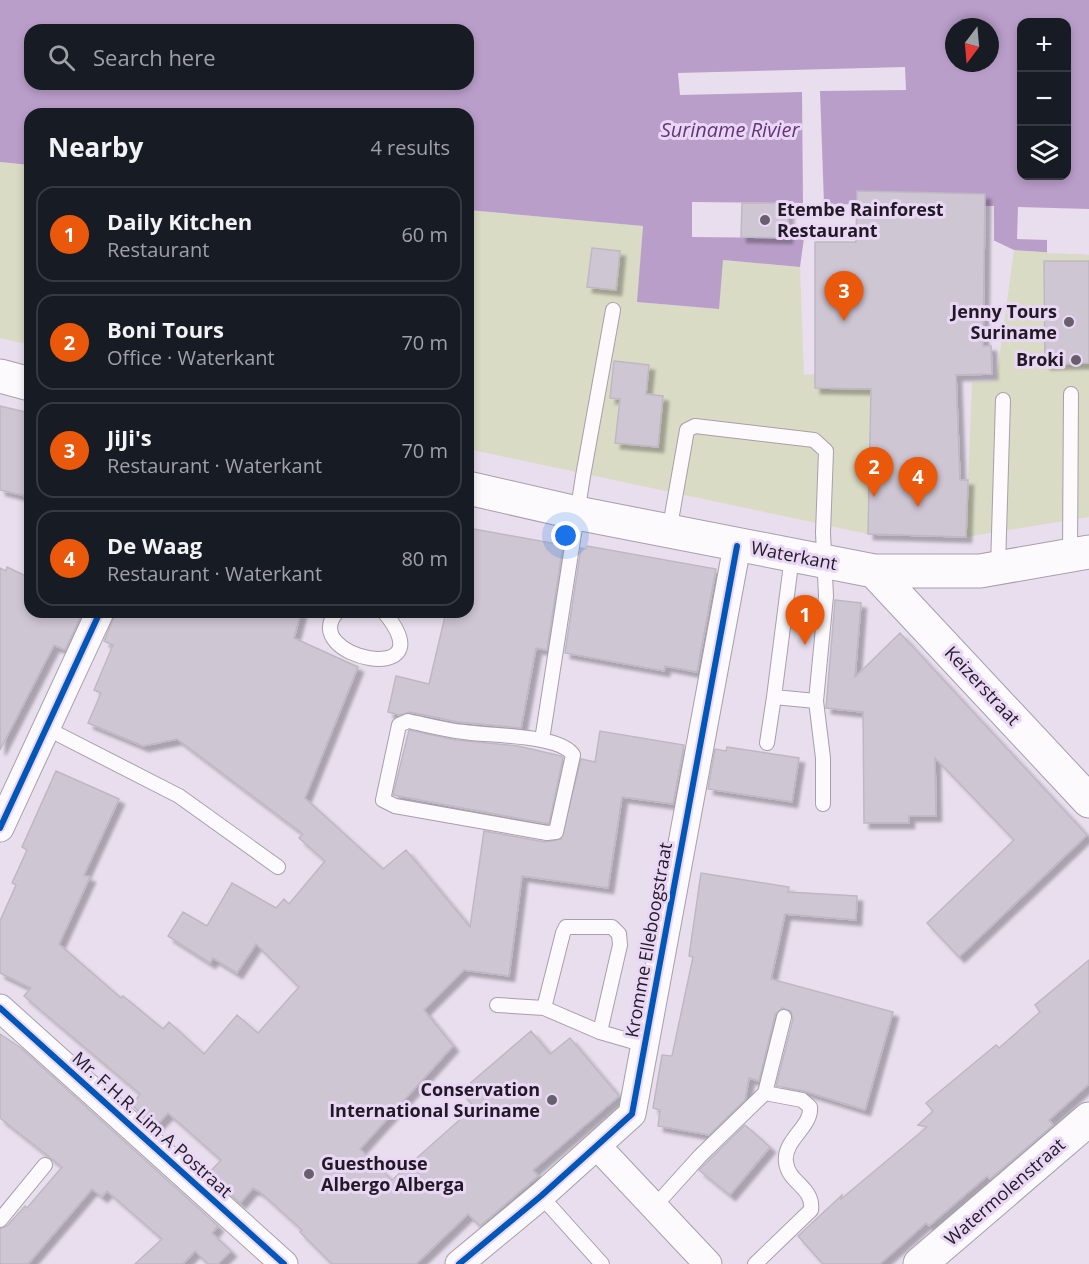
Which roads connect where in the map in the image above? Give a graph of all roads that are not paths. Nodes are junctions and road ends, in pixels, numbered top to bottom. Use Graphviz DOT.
graph roads {
  1 [pos="613,310"];
  2 [pos="0,376"];
  3 [pos="24,382"];
  4 [pos="1071,394"];
  5 [pos="1003,400"];
  6 [pos="474,489"];
  7 [pos="577,513"];
  8 [pos="669,532"];
  9 [pos="737,546"];
  10 [pos="1080,554"];
  11 [pos="792,556"];
  12 [pos="824,562"];
  13 [pos="998,567"];
  14 [pos="874,571"];
  15 [pos="97,618"];
  16 [pos="333,618"];
  17 [pos="389,618"];
  18 [pos="774,697"];
  19 [pos="816,701"];
  20 [pos="46,728"];
  21 [pos="542,740"];
  22 [pos="767,742"];
  23 [pos="1089,801"];
  24 [pos="823,804"];
  25 [pos="0,828"];
  26 [pos="278,867"];
  27 [pos="497,1005"];
  28 [pos="0,1008"];
  29 [pos="544,1008"];
  30 [pos="784,1017"];
  31 [pos="600,1032"];
  32 [pos="645,1045"];
  33 [pos="765,1093"];
  34 [pos="1089,1119"];
  35 [pos="598,1147"];
  36 [pos="45,1165"];
  37 [pos="541,1196"];
  38 [pos="654,1207"];
  39 [pos="0,1220"];
  40 [pos="933,1260"];
  41 [pos="280,1263"];
  42 [pos="459,1264"];
  43 [pos="602,1264"];
  44 [pos="708,1264"];
  45 [pos="755,1264"];
  1 -- 7 [label="lane"];
  2 -- 3 [label="main road"];
  4 -- 10 [label="lane"];
  5 -- 13 [label="lane"];
  6 -- 7 [label="main road, Waterkant"];
  7 -- 8 [label="main road, Waterkant"];
  7 -- 21 [label="lane"];
  8 -- 9 [label="main road, Waterkant"];
  8 -- 12 [label="lane"];
  9 -- 11 [label="main road, Waterkant"];
  9 -- 32 [label="street, Kromme Elleboogstraat"];
  10 -- 13 [label="main road, Waterkant"];
  11 -- 12 [label="main road, Waterkant"];
  11 -- 18 [label="lane"];
  12 -- 14 [label="main road, Waterkant"];
  12 -- 19 [label="lane"];
  13 -- 14 [label="main road, Waterkant"];
  14 -- 23 [label="main road, Keizerstraat"];
  15 -- 20 [label="street"];
  16 -- 17 [label="lane"];
  18 -- 19 [label="lane"];
  18 -- 22 [label="lane"];
  19 -- 24 [label="lane"];
  20 -- 25 [label="street"];
  20 -- 26 [label="lane"];
  21 -- 21 [label="lane"];
  27 -- 29 [label="lane"];
  28 -- 41 [label="street, Mr. F.H.R. Lim A Postraat"];
  29 -- 31 [label="lane"];
  29 -- 31 [label="lane"];
  30 -- 33 [label="lane"];
  31 -- 32 [label="lane"];
  32 -- 35 [label="street, Kromme Elleboogstraat"];
  33 -- 38 [label="lane"];
  33 -- 45 [label="lane"];
  34 -- 40 [label="main road, Watermolenstraat"];
  35 -- 37 [label="street, Kromme Elleboogstraat"];
  35 -- 38 [label="street"];
  36 -- 39 [label="lane"];
  37 -- 42 [label="street, Kromme Elleboogstraat"];
  37 -- 43 [label="lane"];
  38 -- 44 [label="street"];
}
